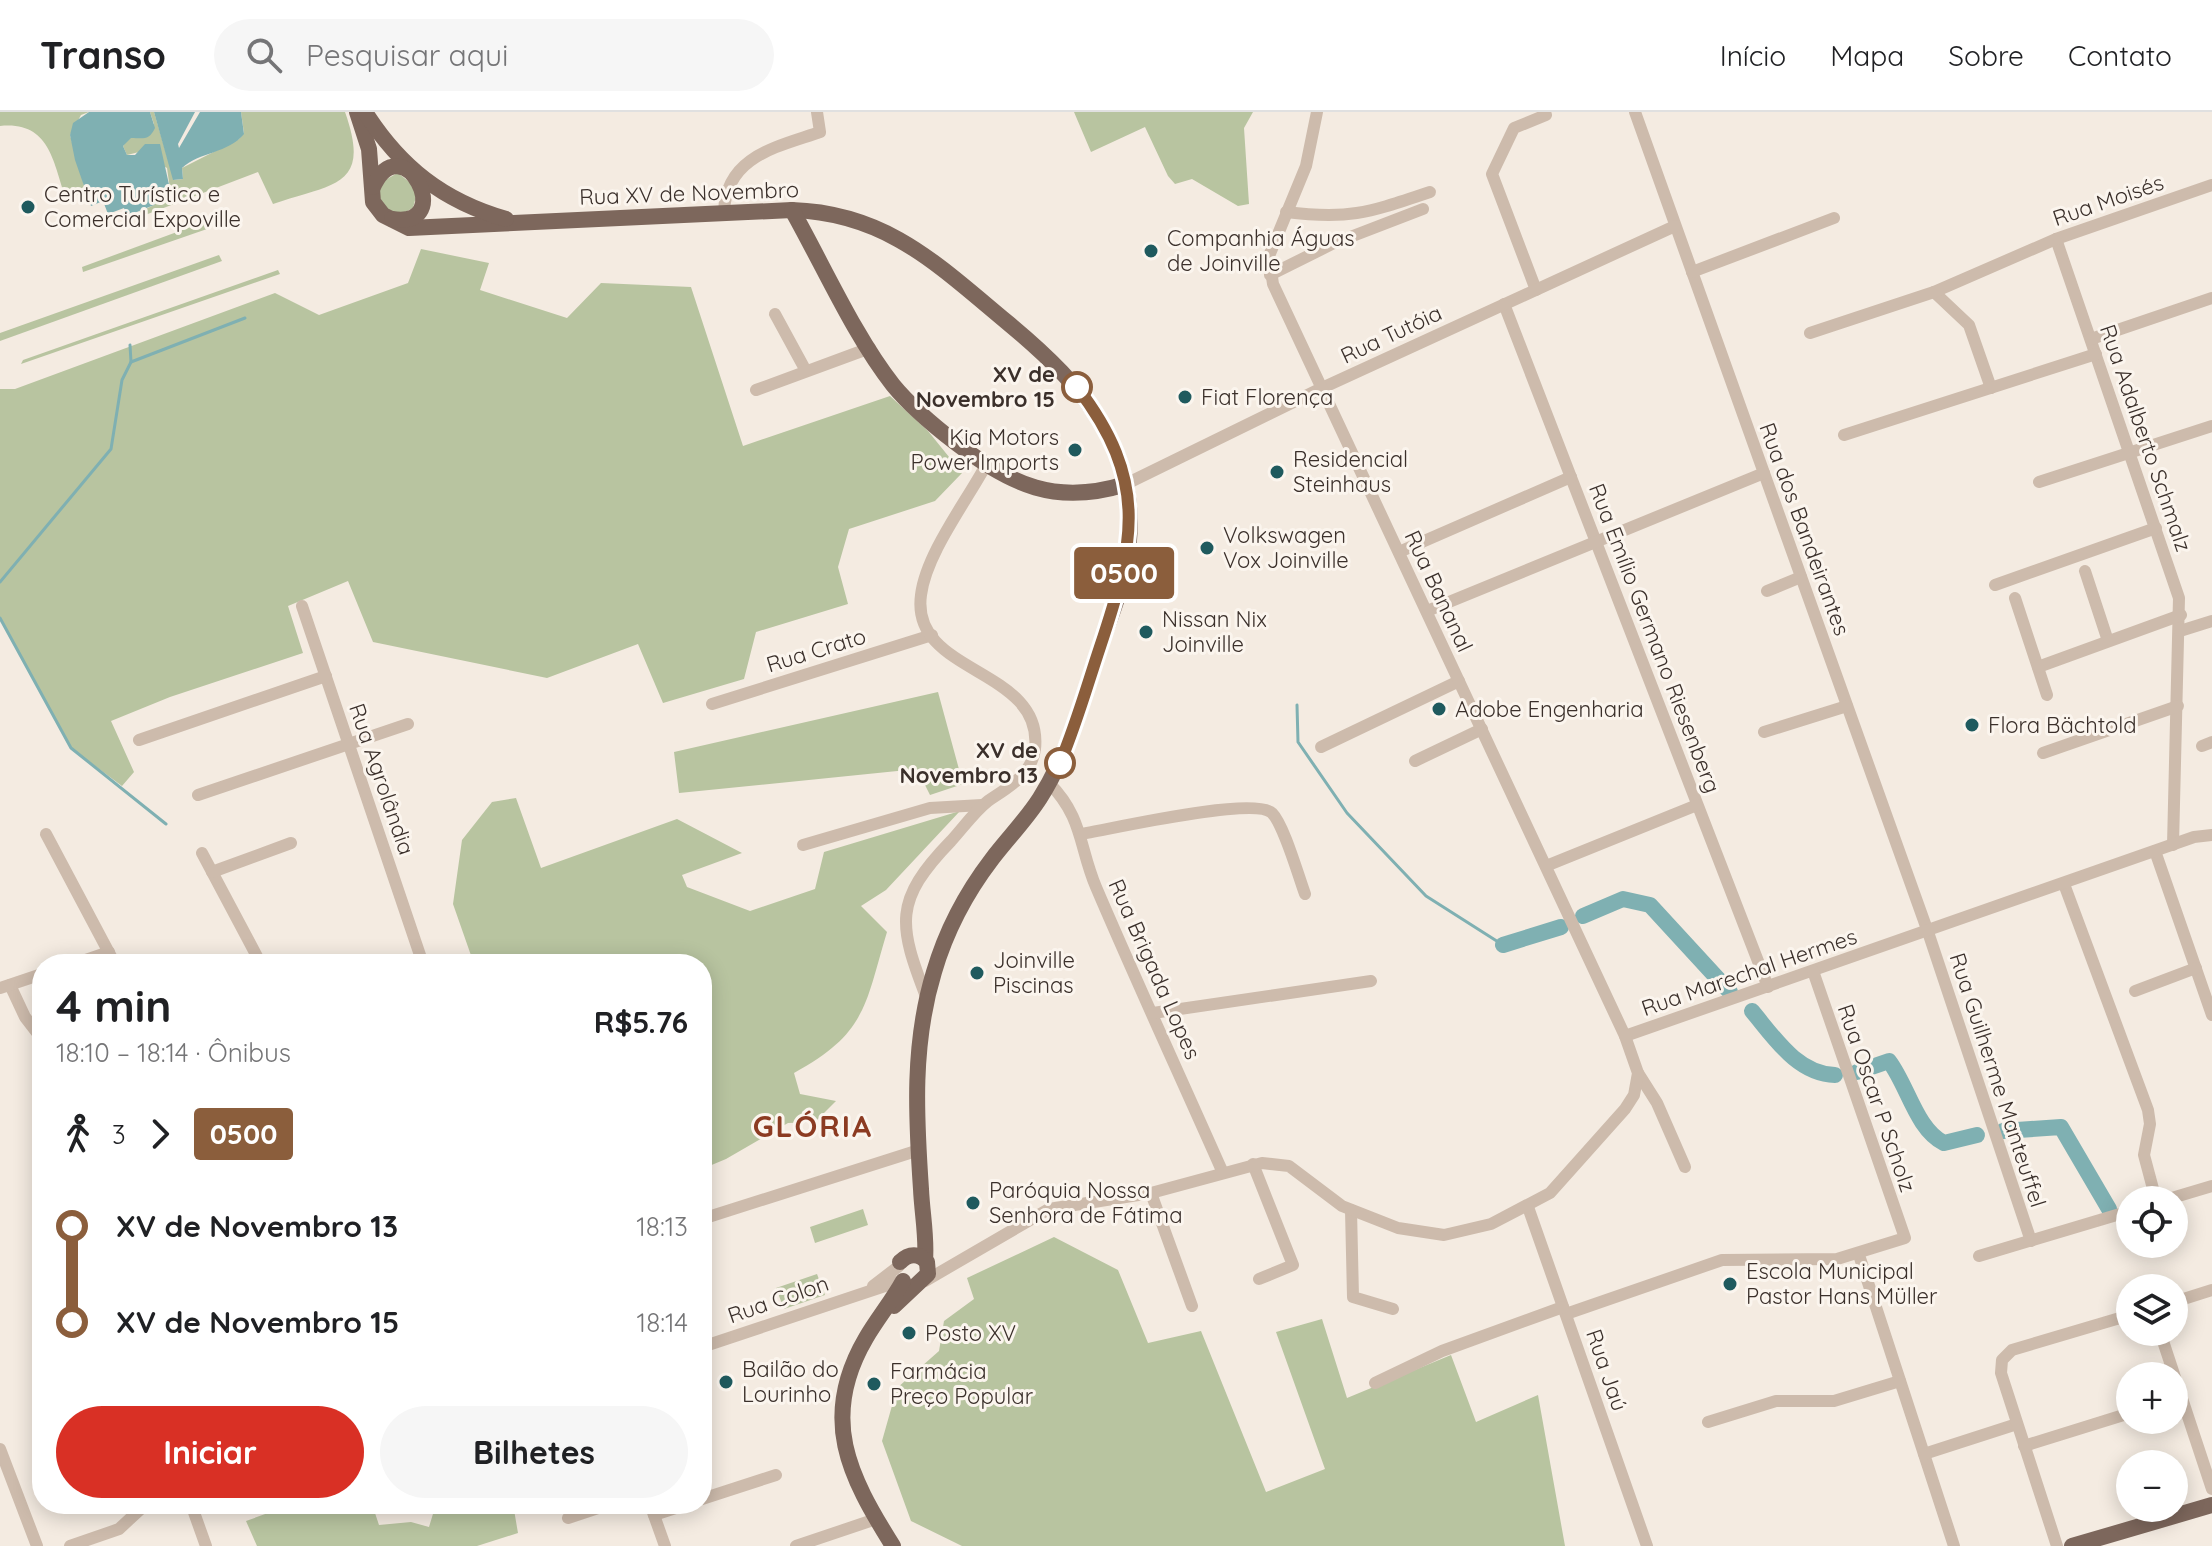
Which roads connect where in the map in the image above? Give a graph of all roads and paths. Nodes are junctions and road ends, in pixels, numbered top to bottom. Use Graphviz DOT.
graph roads {
  1 [pos="357,112"];
  2 [pos="365,112"];
  3 [pos="817,112"];
  4 [pos="1317,112"];
  5 [pos="1635,112"];
  6 [pos="1546,115"];
  7 [pos="415,174"];
  8 [pos="2212,185"];
  9 [pos="373,187"];
  10 [pos="1430,192"];
  11 [pos="1423,209"];
  12 [pos="792,210"];
  13 [pos="724,212"];
  14 [pos="1286,212"];
  15 [pos="1834,218"];
  16 [pos="390,219"];
  17 [pos="518,222"];
  18 [pos="1675,226"];
  19 [pos="2056,239"];
  20 [pos="1692,272"];
  21 [pos="1270,275"];
  22 [pos="1536,290"];
  23 [pos="1934,292"];
  24 [pos="2212,298"];
  25 [pos="1504,304"];
  26 [pos="775,314"];
  27 [pos="1810,333"];
  28 [pos="2091,339"];
  29 [pos="870,348"];
  30 [pos="2096,354"];
  31 [pos="806,371"];
  32 [pos="1322,388"];
  33 [pos="1991,388"];
  34 [pos="756,390"];
  35 [pos="2212,426"];
  36 [pos="1844,435"];
  37 [pos="2130,453"];
  38 [pos="986,465"];
  39 [pos="1764,473"];
  40 [pos="1571,477"];
  41 [pos="2039,482"];
  42 [pos="1126,484"];
  43 [pos="2156,528"];
  44 [pos="1597,544"];
  45 [pos="1399,552"];
  46 [pos="2085,571"];
  47 [pos="1801,577"];
  48 [pos="1995,585"];
  49 [pos="1767,591"];
  50 [pos="2015,598"];
  51 [pos="302,606"];
  52 [pos="1427,611"];
  53 [pos="2181,615"];
  54 [pos="2212,621"];
  55 [pos="2180,631"];
  56 [pos="932,635"];
  57 [pos="2108,641"];
  58 [pos="2038,667"];
  59 [pos="326,676"];
  60 [pos="1459,681"];
  61 [pos="2047,695"];
  62 [pos="712,704"];
  63 [pos="1847,706"];
  64 [pos="2178,706"];
  65 [pos="408,724"];
  66 [pos="1482,729"];
  67 [pos="1764,732"];
  68 [pos="139,740"];
  69 [pos="349,744"];
  70 [pos="1321,747"];
  71 [pos="2043,753"];
  72 [pos="1415,761"];
  73 [pos="1049,783"];
  74 [pos="198,795"];
  75 [pos="982,805"];
  76 [pos="1697,805"];
  77 [pos="46,834"];
  78 [pos="1081,834"];
  79 [pos="2212,835"];
  80 [pos="291,843"];
  81 [pos="803,845"];
  82 [pos="2173,845"];
  83 [pos="2155,851"];
  84 [pos="202,853"];
  85 [pos="1546,866"];
  86 [pos="212,872"];
  87 [pos="2064,884"];
  88 [pos="1305,894"];
  89 [pos="1928,932"];
  90 [pos="110,954"];
  91 [pos="256,954"];
  92 [pos="420,954"];
  93 [pos="2196,968"];
  94 [pos="1813,971"];
  95 [pos="32,977"];
  96 [pos="1371,981"];
  97 [pos="5,986"];
  98 [pos="1768,987"];
  99 [pos="2135,991"];
  100 [pos="927,999"];
  101 [pos="1153,1013"];
  102 [pos="2212,1015"];
  103 [pos="32,1026"];
  104 [pos="1625,1036"];
  105 [pos="1638,1073"];
  106 [pos="919,1150"];
  107 [pos="1253,1164"];
  108 [pos="1685,1167"];
  109 [pos="1223,1173"];
  110 [pos="2152,1186"];
  111 [pos="2212,1186"];
  112 [pos="1151,1193"];
  113 [pos="2188,1193"];
  114 [pos="922,1202"];
  115 [pos="1528,1207"];
  116 [pos="1351,1210"];
  117 [pos="2116,1215"];
  118 [pos="712,1216"];
  119 [pos="2031,1241"];
  120 [pos="1859,1255"];
  121 [pos="1979,1256"];
  122 [pos="963,1259"];
  123 [pos="926,1261"];
  124 [pos="908,1276"];
  125 [pos="1259,1279"];
  126 [pos="2212,1290"];
  127 [pos="2188,1298"];
  128 [pos="1192,1306"];
  129 [pos="1393,1309"];
  130 [pos="1565,1311"];
  131 [pos="2116,1319"];
  132 [pos="712,1344"];
  133 [pos="1900,1381"];
  134 [pos="1375,1383"];
  135 [pos="2116,1417"];
  136 [pos="1708,1422"];
  137 [pos="2017,1424"];
  138 [pos="2188,1425"];
  139 [pos="2024,1446"];
  140 [pos="0,1449"];
  141 [pos="1924,1454"];
  142 [pos="776,1475"];
  143 [pos="2212,1489"];
  144 [pos="712,1496"];
  145 [pos="2212,1505"];
  146 [pos="136,1514"];
  147 [pos="195,1514"];
  148 [pos="580,1514"];
  149 [pos="653,1514"];
  150 [pos="568,1518"];
  151 [pos="876,1519"];
  152 [pos="97,1542"];
  153 [pos="37,1546"];
  154 [pos="70,1546"];
  155 [pos="206,1546"];
  156 [pos="665,1546"];
  157 [pos="796,1546"];
  158 [pos="893,1546"];
  159 [pos="1647,1546"];
  160 [pos="1954,1546"];
  161 [pos="2057,1546"];
  162 [pos="2072,1546"];
  1 -- 9 [label="main road"];
  2 -- 7 [label="main road, Rua XV de Novembro"];
  3 -- 13 [label="street"];
  4 -- 14 [label="street"];
  5 -- 18 [label="street, Rua dos Bandeirantes"];
  6 -- 22 [label="street"];
  7 -- 9 [label="main road"];
  7 -- 16 [label="main road"];
  7 -- 17 [label="main road, Rua XV de Novembro"];
  8 -- 19 [label="street, Rua Moisés"];
  9 -- 16 [label="main road"];
  10 -- 14 [label="street"];
  11 -- 21 [label="street"];
  12 -- 13 [label="main road, Rua XV de Novembro"];
  12 -- 29 [label="main road"];
  12 -- 42 [label="main road, Rua XV de Novembro"];
  13 -- 17 [label="main road, Rua XV de Novembro"];
  14 -- 21 [label="street"];
  15 -- 20 [label="street"];
  16 -- 17 [label="main road, Rua XV de Novembro"];
  18 -- 20 [label="street, Rua dos Bandeirantes"];
  18 -- 22 [label="street, Rua Tutóia"];
  19 -- 23 [label="street, Rua Moisés"];
  19 -- 28 [label="street, Rua Adalberto Schmalz"];
  20 -- 39 [label="street, Rua dos Bandeirantes"];
  21 -- 32 [label="street, Rua Bananal"];
  22 -- 25 [label="street, Rua Tutóia"];
  23 -- 27 [label="street, Rua Moisés"];
  23 -- 33 [label="street"];
  24 -- 28 [label="street"];
  25 -- 32 [label="street, Rua Tutóia"];
  25 -- 40 [label="street, Rua Emílio Germano Riesenberg"];
  26 -- 31 [label="street"];
  28 -- 30 [label="street, Rua Adalberto Schmalz"];
  29 -- 31 [label="street"];
  29 -- 38 [label="main road"];
  30 -- 33 [label="street"];
  30 -- 37 [label="street, Rua Adalberto Schmalz"];
  31 -- 34 [label="street"];
  32 -- 42 [label="street, Rua Tutóia"];
  32 -- 45 [label="street, Rua Bananal"];
  33 -- 36 [label="street"];
  35 -- 37 [label="street"];
  37 -- 41 [label="street"];
  37 -- 43 [label="street, Rua Adalberto Schmalz"];
  38 -- 42 [label="main road"];
  38 -- 56 [label="street"];
  39 -- 44 [label="street"];
  39 -- 47 [label="street, Rua dos Bandeirantes"];
  40 -- 44 [label="street, Rua Emílio Germano Riesenberg"];
  40 -- 45 [label="street"];
  42 -- 73 [label="main road, Rua XV de Novembro"];
  43 -- 48 [label="street"];
  43 -- 53 [label="street, Rua Adalberto Schmalz"];
  44 -- 52 [label="street"];
  44 -- 76 [label="street, Rua Emílio Germano Riesenberg"];
  45 -- 52 [label="street, Rua Bananal"];
  46 -- 57 [label="street"];
  47 -- 49 [label="street"];
  47 -- 63 [label="street, Rua dos Bandeirantes"];
  50 -- 58 [label="street"];
  51 -- 59 [label="street, Rua Agrolândia"];
  52 -- 60 [label="street, Rua Bananal"];
  53 -- 55 [label="street, Rua Adalberto Schmalz"];
  53 -- 57 [label="street"];
  54 -- 55 [label="street"];
  55 -- 64 [label="street, Rua Adalberto Schmalz"];
  56 -- 62 [label="street, Rua Crato"];
  56 -- 75 [label="street"];
  57 -- 58 [label="street"];
  58 -- 61 [label="street"];
  59 -- 68 [label="street"];
  59 -- 69 [label="street, Rua Agrolândia"];
  60 -- 66 [label="street, Rua Bananal"];
  60 -- 70 [label="street"];
  63 -- 67 [label="street"];
  63 -- 89 [label="street, Rua dos Bandeirantes"];
  64 -- 71 [label="street"];
  64 -- 82 [label="street, Rua Adalberto Schmalz"];
  65 -- 69 [label="street"];
  66 -- 72 [label="street"];
  66 -- 85 [label="street, Rua Bananal"];
  69 -- 74 [label="street"];
  69 -- 92 [label="street, Rua Agrolândia"];
  73 -- 78 [label="street, Rua Brigada Lopes"];
  73 -- 100 [label="main road, Rua XV de Novembro"];
  75 -- 81 [label="street"];
  75 -- 100 [label="street"];
  76 -- 85 [label="street"];
  76 -- 98 [label="street, Rua Emílio Germano Riesenberg"];
  77 -- 90 [label="street"];
  78 -- 88 [label="street"];
  78 -- 101 [label="street, Rua Brigada Lopes"];
  79 -- 82 [label="street, Rua Marechal Hermes"];
  80 -- 86 [label="street"];
  82 -- 83 [label="street, Rua Marechal Hermes"];
  83 -- 87 [label="street, Rua Marechal Hermes"];
  83 -- 93 [label="street"];
  84 -- 86 [label="street"];
  85 -- 104 [label="street, Rua Bananal"];
  86 -- 91 [label="street"];
  87 -- 89 [label="street, Rua Marechal Hermes"];
  87 -- 110 [label="street"];
  89 -- 94 [label="street, Rua Marechal Hermes"];
  89 -- 119 [label="street, Rua Guilherme Manteuffel"];
  93 -- 99 [label="street"];
  93 -- 102 [label="street"];
  94 -- 98 [label="street, Rua Marechal Hermes"];
  94 -- 120 [label="street, Rua Oscar P Scholz"];
  95 -- 97 [label="street"];
  96 -- 101 [label="street"];
  97 -- 103 [label="street"];
  98 -- 104 [label="street, Rua Marechal Hermes"];
  100 -- 106 [label="main road, Rua XV de Novembro"];
  101 -- 109 [label="street, Rua Brigada Lopes"];
  104 -- 105 [label="street, Rua Marechal Hermes"];
  105 -- 108 [label="street, Rua Marechal Hermes"];
  105 -- 115 [label="street"];
  106 -- 114 [label="main road, Rua XV de Novembro"];
  106 -- 118 [label="street"];
  107 -- 109 [label="street"];
  107 -- 116 [label="street"];
  107 -- 125 [label="street"];
  109 -- 112 [label="street"];
  111 -- 113 [label="street"];
  112 -- 122 [label="street"];
  112 -- 128 [label="street"];
  114 -- 123 [label="main road, Rua XV de Novembro"];
  114 -- 124 [label="main road, Rua XV de Novembro"];
  115 -- 116 [label="street"];
  115 -- 130 [label="street, Rua Jaú"];
  116 -- 129 [label="street"];
  117 -- 119 [label="street"];
  119 -- 121 [label="street"];
  120 -- 130 [label="street"];
  120 -- 133 [label="street"];
  122 -- 123 [label="street"];
  122 -- 124 [label="street"];
  123 -- 124 [label="main road, Rua XV de Novembro"];
  123 -- 124 [label="main road"];
  124 -- 132 [label="street, Rua Colon"];
  124 -- 151 [label="main road, Rua XV de Novembro"];
  126 -- 127 [label="street"];
  130 -- 134 [label="street"];
  130 -- 159 [label="street, Rua Jaú"];
  131 -- 137 [label="street"];
  133 -- 136 [label="street"];
  133 -- 141 [label="street"];
  135 -- 139 [label="street"];
  137 -- 139 [label="street"];
  137 -- 141 [label="street"];
  138 -- 143 [label="street"];
  139 -- 161 [label="street"];
  140 -- 153 [label="street"];
  141 -- 160 [label="street"];
  142 -- 144 [label="street"];
  145 -- 162 [label="main road"];
  146 -- 152 [label="street"];
  147 -- 155 [label="street"];
  148 -- 150 [label="street"];
  149 -- 156 [label="street"];
  151 -- 157 [label="street"];
  151 -- 158 [label="main road, Rua XV de Novembro"];
  152 -- 154 [label="street"];
}
